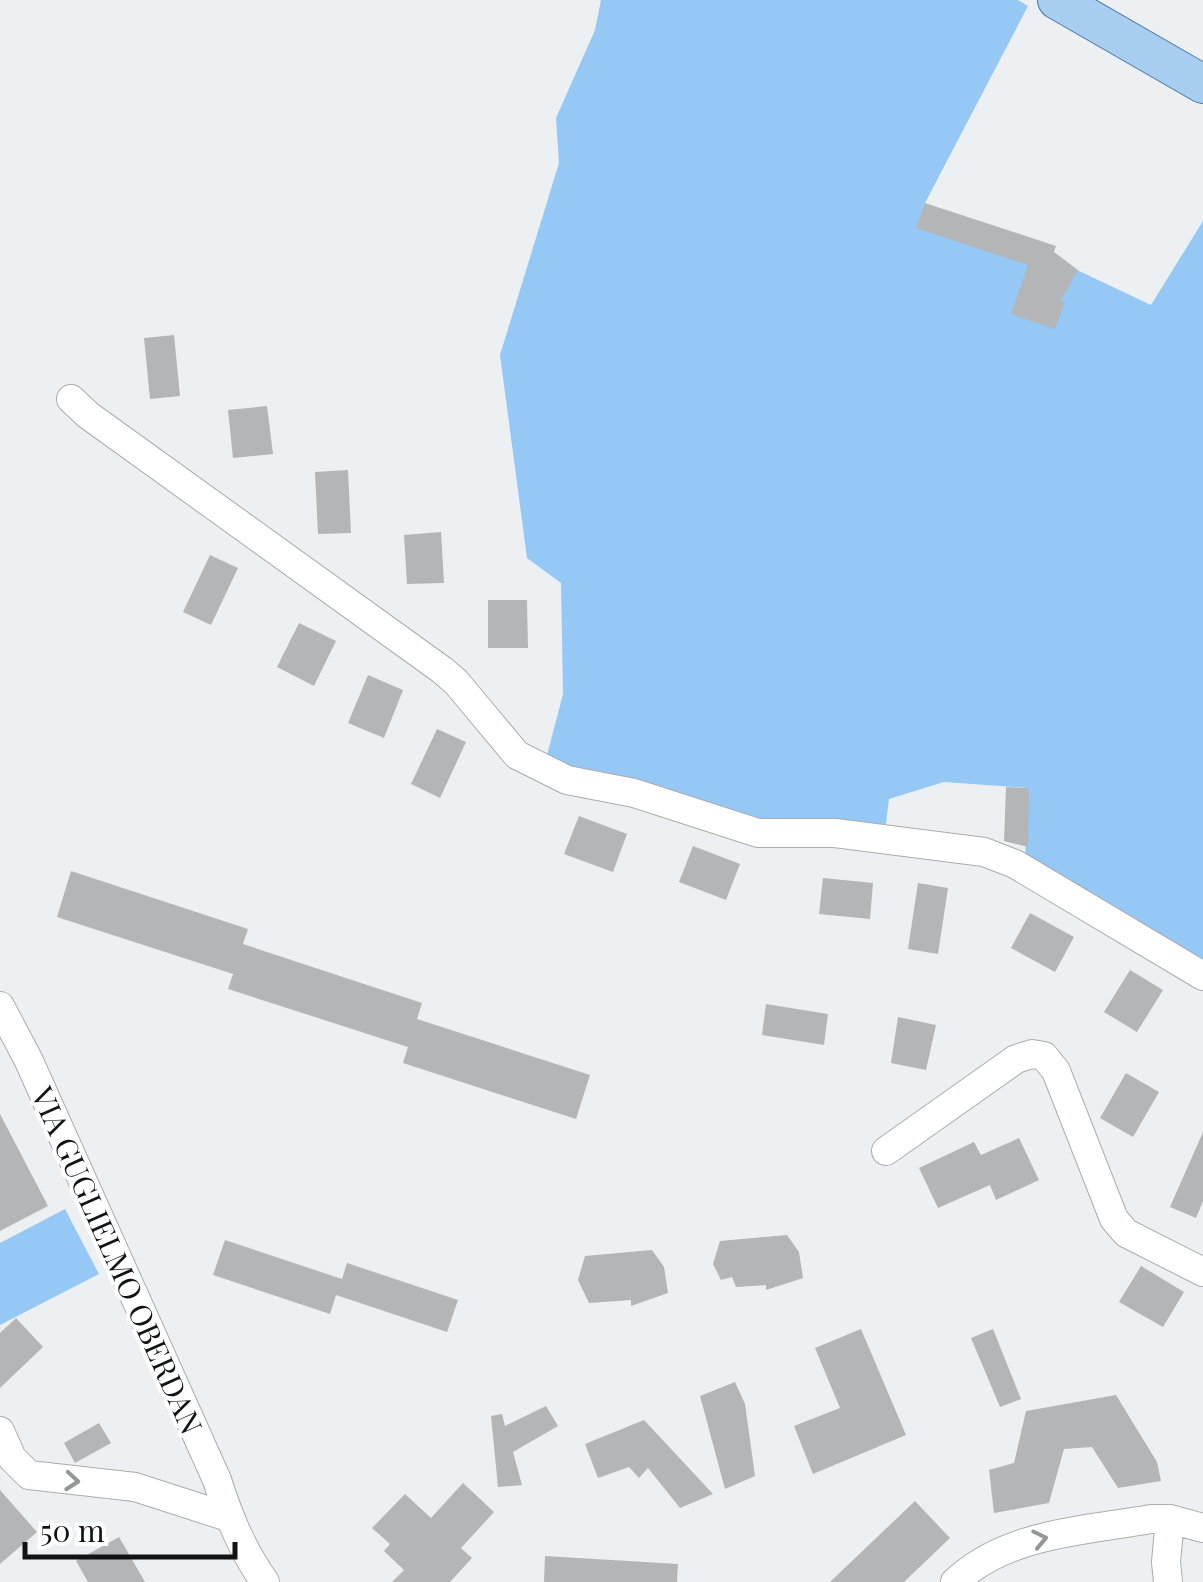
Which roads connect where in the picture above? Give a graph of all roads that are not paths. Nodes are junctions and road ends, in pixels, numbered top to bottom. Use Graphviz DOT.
graph roads {
  1 [pos="1057,0"];
  2 [pos="1203,84"];
  3 [pos="71,399"];
  4 [pos="1203,976"];
  5 [pos="0,1006"];
  6 [pos="886,1151"];
  7 [pos="1203,1272"];
  8 [pos="0,1431"];
  9 [pos="228,1517"];
  10 [pos="1170,1519"];
  11 [pos="1203,1528"];
  12 [pos="265,1582"];
  13 [pos="955,1582"];
  14 [pos="1168,1582"];
  1 -- 2 [label="main road"];
  3 -- 4 [label="street"];
  5 -- 9 [label="street, VIA GUGLIELMO OBERDAN"];
  6 -- 7 [label="street"];
  8 -- 9 [label="street, one-way"];
  9 -- 12 [label="street, VIA GUGLIELMO OBERDAN"];
  10 -- 11 [label="street"];
  13 -- 10 [label="street, one-way"];
  10 -- 14 [label="street"];
}
